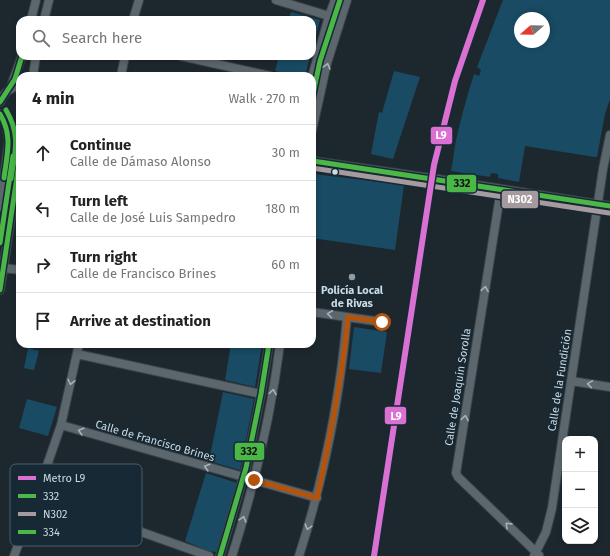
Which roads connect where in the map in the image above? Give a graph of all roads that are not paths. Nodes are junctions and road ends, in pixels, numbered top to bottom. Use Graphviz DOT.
graph roads {
  1 [pos="36,0"];
  2 [pos="48,0"];
  3 [pos="139,0"];
  4 [pos="276,0"];
  5 [pos="335,0"];
  6 [pos="347,0"];
  7 [pos="32,16"];
  8 [pos="45,16"];
  9 [pos="134,16"];
  10 [pos="329,16"];
  11 [pos="21,60"];
  12 [pos="35,60"];
  13 [pos="123,60"];
  14 [pos="199,60"];
  15 [pos="17,72"];
  16 [pos="34,72"];
  17 [pos="122,72"];
  18 [pos="252,72"];
  19 [pos="313,72"];
  20 [pos="16,75"];
  21 [pos="16,87"];
  22 [pos="10,89"];
  23 [pos="1,98"];
  24 [pos="316,113"];
  25 [pos="2,118"];
  26 [pos="16,128"];
  27 [pos="610,135"];
  28 [pos="4,157"];
  29 [pos="316,160"];
  30 [pos="16,185"];
  31 [pos="501,189"];
  32 [pos="598,205"];
  33 [pos="610,206"];
  34 [pos="0,207"];
  35 [pos="4,268"];
  36 [pos="16,270"];
  37 [pos="0,290"];
  38 [pos="316,313"];
  39 [pos="348,317"];
  40 [pos="382,322"];
  41 [pos="79,348"];
  42 [pos="268,348"];
  43 [pos="279,348"];
  44 [pos="78,354"];
  45 [pos="571,381"];
  46 [pos="610,387"];
  47 [pos="261,394"];
  48 [pos="61,425"];
  49 [pos="48,464"];
  50 [pos="244,477"];
  51 [pos="254,480"];
  52 [pos="317,498"];
  53 [pos="142,532"];
  54 [pos="18,546"];
  55 [pos="537,555"];
  56 [pos="14,556"];
  57 [pos="209,556"];
  58 [pos="220,556"];
  59 [pos="232,556"];
  60 [pos="299,556"];
  1 -- 7 [label="street"];
  2 -- 8 [label="street"];
  3 -- 9 [label="street"];
  4 -- 10 [label="street"];
  5 -- 10 [label="street"];
  24 -- 6 [label="street, one-way"];
  10 -- 19 [label="street"];
  11 -- 15 [label="street"];
  12 -- 16 [label="street"];
  13 -- 17 [label="street"];
  14 -- 18 [label="street"];
  20 -- 22 [label="street"];
  21 -- 22 [label="street"];
  22 -- 23 [label="street"];
  25 -- 26 [label="street"];
  25 -- 28 [label="street"];
  27 -- 32 [label="street, Calle de la Fundición"];
  28 -- 34 [label="street"];
  29 -- 31 [label="street"];
  30 -- 35 [label="street"];
  31 -- 32 [label="street"];
  55 -- 31 [label="street, Calle de Joaquín Sorolla, one-way"];
  32 -- 33 [label="street"];
  32 -- 45 [label="street, Calle de la Fundición"];
  35 -- 36 [label="street"];
  35 -- 37 [label="street"];
  39 -- 38 [label="street, one-way"];
  39 -- 40 [label="street"];
  39 -- 52 [label="street"];
  41 -- 44 [label="street"];
  42 -- 47 [label="street"];
  51 -- 43 [label="street, one-way"];
  44 -- 47 [label="street"];
  44 -- 48 [label="street, one-way"];
  46 -- 45 [label="street, one-way"];
  45 -- 55 [label="street, Calle de la Fundición"];
  47 -- 50 [label="street"];
  48 -- 49 [label="street"];
  50 -- 48 [label="street, Calle de Francisco Brines, one-way"];
  50 -- 58 [label="street"];
  51 -- 52 [label="street"];
  59 -- 51 [label="street, one-way"];
  52 -- 60 [label="street, one-way"];
  53 -- 57 [label="street"];
  54 -- 56 [label="street"];
}
